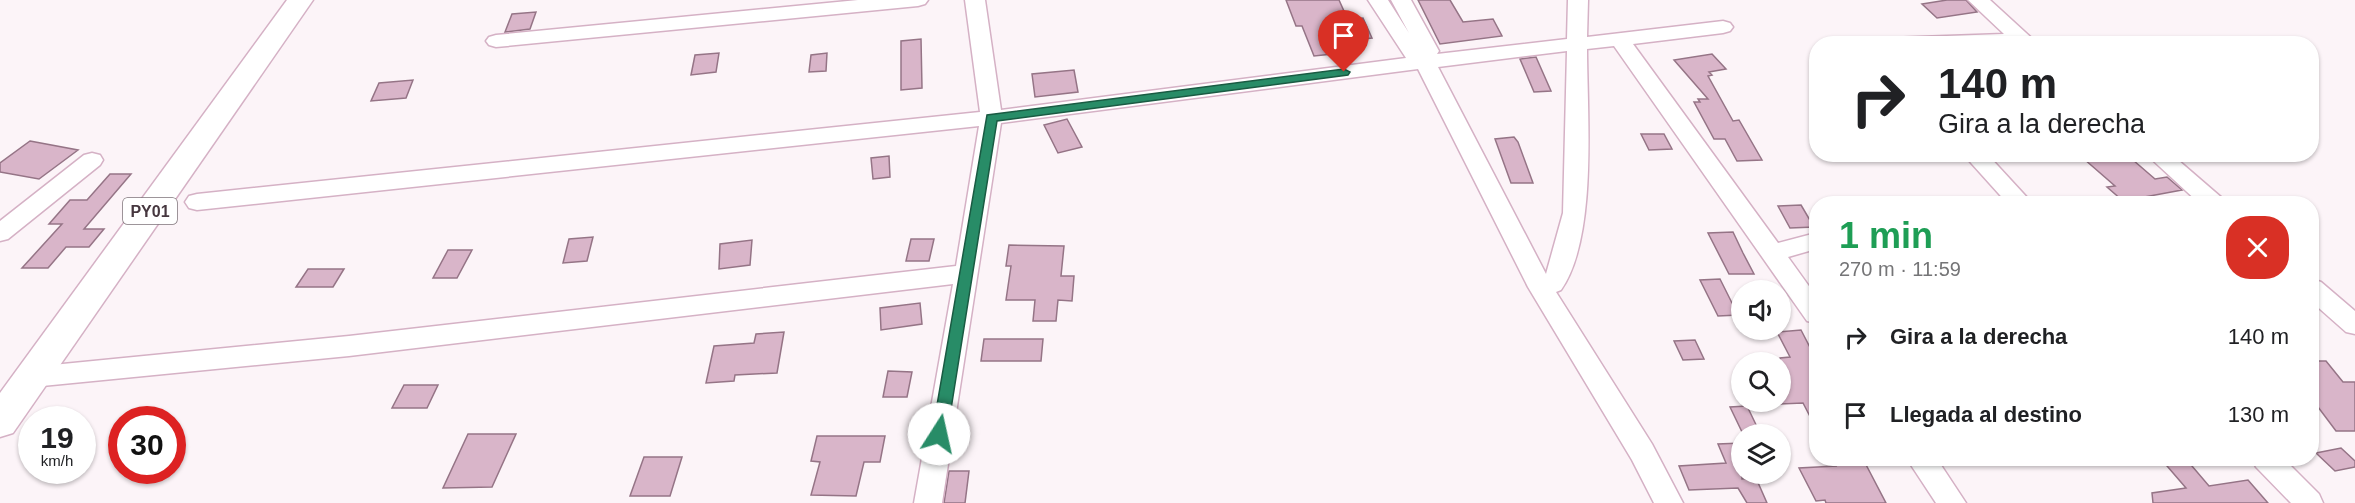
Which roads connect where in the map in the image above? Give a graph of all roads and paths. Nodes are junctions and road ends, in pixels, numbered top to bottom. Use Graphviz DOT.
graph roads {
  1 [pos="300,0"];
  2 [pos="918,0"];
  3 [pos="975,0"];
  4 [pos="1378,0"];
  5 [pos="1401,0"];
  6 [pos="1578,0"];
  7 [pos="1978,0"];
  8 [pos="1723,27"];
  9 [pos="2020,36"];
  10 [pos="1619,39"];
  11 [pos="496,41"];
  12 [pos="1578,44"];
  13 [pos="1424,61"];
  14 [pos="991,118"];
  15 [pos="92,160"];
  16 [pos="1982,162"];
  17 [pos="2166,162"];
  18 [pos="2013,196"];
  19 [pos="2205,196"];
  20 [pos="197,202"];
  21 [pos="0,232"];
  22 [pos="1809,243"];
  23 [pos="1773,253"];
  24 [pos="967,274"];
  25 [pos="1540,287"];
  26 [pos="2319,294"];
  27 [pos="1809,304"];
  28 [pos="2355,325"];
  29 [pos="32,377"];
  30 [pos="0,422"];
  31 [pos="1926,466"];
  32 [pos="2273,466"];
  33 [pos="927,503"];
  34 [pos="1669,503"];
  35 [pos="1952,503"];
  36 [pos="2309,503"];
  1 -- 29 [label="highway, PY01"];
  2 -- 11 [label="street"];
  3 -- 14 [label="street"];
  4 -- 13 [label="street"];
  5 -- 13 [label="street"];
  6 -- 12 [label="street"];
  7 -- 9 [label="street"];
  8 -- 10 [label="street"];
  10 -- 12 [label="street"];
  10 -- 23 [label="street"];
  12 -- 13 [label="street"];
  12 -- 25 [label="street"];
  13 -- 14 [label="street"];
  13 -- 25 [label="street"];
  14 -- 20 [label="street"];
  14 -- 24 [label="street"];
  15 -- 21 [label="street"];
  16 -- 18 [label="street"];
  17 -- 19 [label="street"];
  22 -- 23 [label="street"];
  23 -- 27 [label="street"];
  24 -- 29 [label="street"];
  24 -- 33 [label="street"];
  25 -- 34 [label="street"];
  26 -- 28 [label="street"];
  29 -- 30 [label="highway, PY01"];
  31 -- 35 [label="street"];
  32 -- 36 [label="street"];
}
